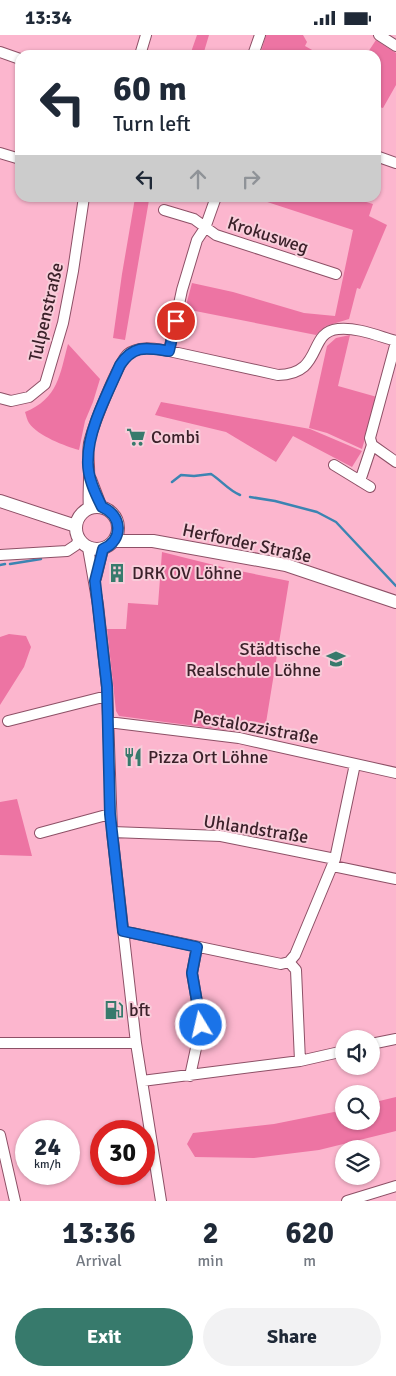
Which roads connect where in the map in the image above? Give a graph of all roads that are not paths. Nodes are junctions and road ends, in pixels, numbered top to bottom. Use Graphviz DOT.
graph roads {
  1 [pos="146,35"];
  2 [pos="260,35"];
  3 [pos="379,35"];
  4 [pos="396,46"];
  5 [pos="142,50"];
  6 [pos="255,50"];
  7 [pos="0,52"];
  8 [pos="15,57"];
  9 [pos="0,155"];
  10 [pos="15,158"];
  11 [pos="381,158"];
  12 [pos="396,163"];
  13 [pos="83,202"];
  14 [pos="214,202"];
  15 [pos="164,210"];
  16 [pos="205,228"];
  17 [pos="336,274"];
  18 [pos="396,341"];
  19 [pos="169,351"];
  20 [pos="0,398"];
  21 [pos="371,442"];
  22 [pos="396,462"];
  23 [pos="334,465"];
  24 [pos="360,481"];
  25 [pos="370,487"];
  26 [pos="0,501"];
  27 [pos="86,515"];
  28 [pos="118,526"];
  29 [pos="114,541"];
  30 [pos="148,541"];
  31 [pos="84,543"];
  32 [pos="103,549"];
  33 [pos="0,555"];
  34 [pos="95,581"];
  35 [pos="396,601"];
  36 [pos="107,697"];
  37 [pos="8,721"];
  38 [pos="108,722"];
  39 [pos="356,764"];
  40 [pos="396,773"];
  41 [pos="110,814"];
  42 [pos="40,833"];
  43 [pos="112,833"];
  44 [pos="334,863"];
  45 [pos="396,879"];
  46 [pos="123,931"];
  47 [pos="197,947"];
  48 [pos="289,962"];
  49 [pos="396,1039"];
  50 [pos="380,1042"];
  51 [pos="0,1043"];
  52 [pos="136,1043"];
  53 [pos="335,1053"];
  54 [pos="300,1061"];
  55 [pos="190,1075"];
  56 [pos="142,1081"];
  57 [pos="0,1135"];
  58 [pos="391,1188"];
  59 [pos="15,1201"];
  60 [pos="161,1201"];
  61 [pos="347,1201"];
  62 [pos="390,1201"];
  1 -- 5 [label="street"];
  2 -- 6 [label="street"];
  3 -- 4 [label="street"];
  7 -- 8 [label="street"];
  9 -- 10 [label="street"];
  11 -- 12 [label="street"];
  13 -- 20 [label="street, Tulpenstraße"];
  14 -- 16 [label="street"];
  15 -- 16 [label="street, Krokusweg"];
  16 -- 17 [label="street, Krokusweg"];
  16 -- 19 [label="street"];
  18 -- 19 [label="street"];
  18 -- 21 [label="street"];
  19 -- 27 [label="street"];
  21 -- 22 [label="street"];
  21 -- 24 [label="street"];
  23 -- 24 [label="street"];
  24 -- 25 [label="street"];
  26 -- 27 [label="main road"];
  27 -- 28 [label="main road"];
  27 -- 31 [label="main road"];
  28 -- 29 [label="main road"];
  28 -- 30 [label="main road, Herforder Straße"];
  29 -- 30 [label="main road, Herforder Straße"];
  29 -- 32 [label="main road"];
  30 -- 35 [label="main road, Herforder Straße"];
  31 -- 32 [label="main road"];
  31 -- 33 [label="street"];
  31 -- 34 [label="street"];
  32 -- 34 [label="street"];
  34 -- 36 [label="street"];
  36 -- 37 [label="street"];
  36 -- 38 [label="street"];
  38 -- 39 [label="street, Pestalozzistraße"];
  38 -- 41 [label="street"];
  39 -- 40 [label="street, Pestalozzistraße"];
  39 -- 44 [label="street"];
  41 -- 42 [label="street"];
  41 -- 43 [label="street"];
  43 -- 44 [label="street, Uhlandstraße"];
  43 -- 46 [label="street"];
  44 -- 45 [label="street, Uhlandstraße"];
  44 -- 48 [label="street"];
  46 -- 47 [label="street"];
  46 -- 52 [label="street"];
  47 -- 48 [label="street"];
  47 -- 55 [label="street"];
  48 -- 54 [label="street"];
  49 -- 50 [label="street"];
  51 -- 52 [label="street"];
  52 -- 56 [label="street"];
  53 -- 54 [label="street"];
  54 -- 55 [label="street"];
  55 -- 56 [label="street"];
  56 -- 60 [label="street"];
  57 -- 59 [label="street"];
  58 -- 61 [label="street"];
  58 -- 62 [label="street"];
}
